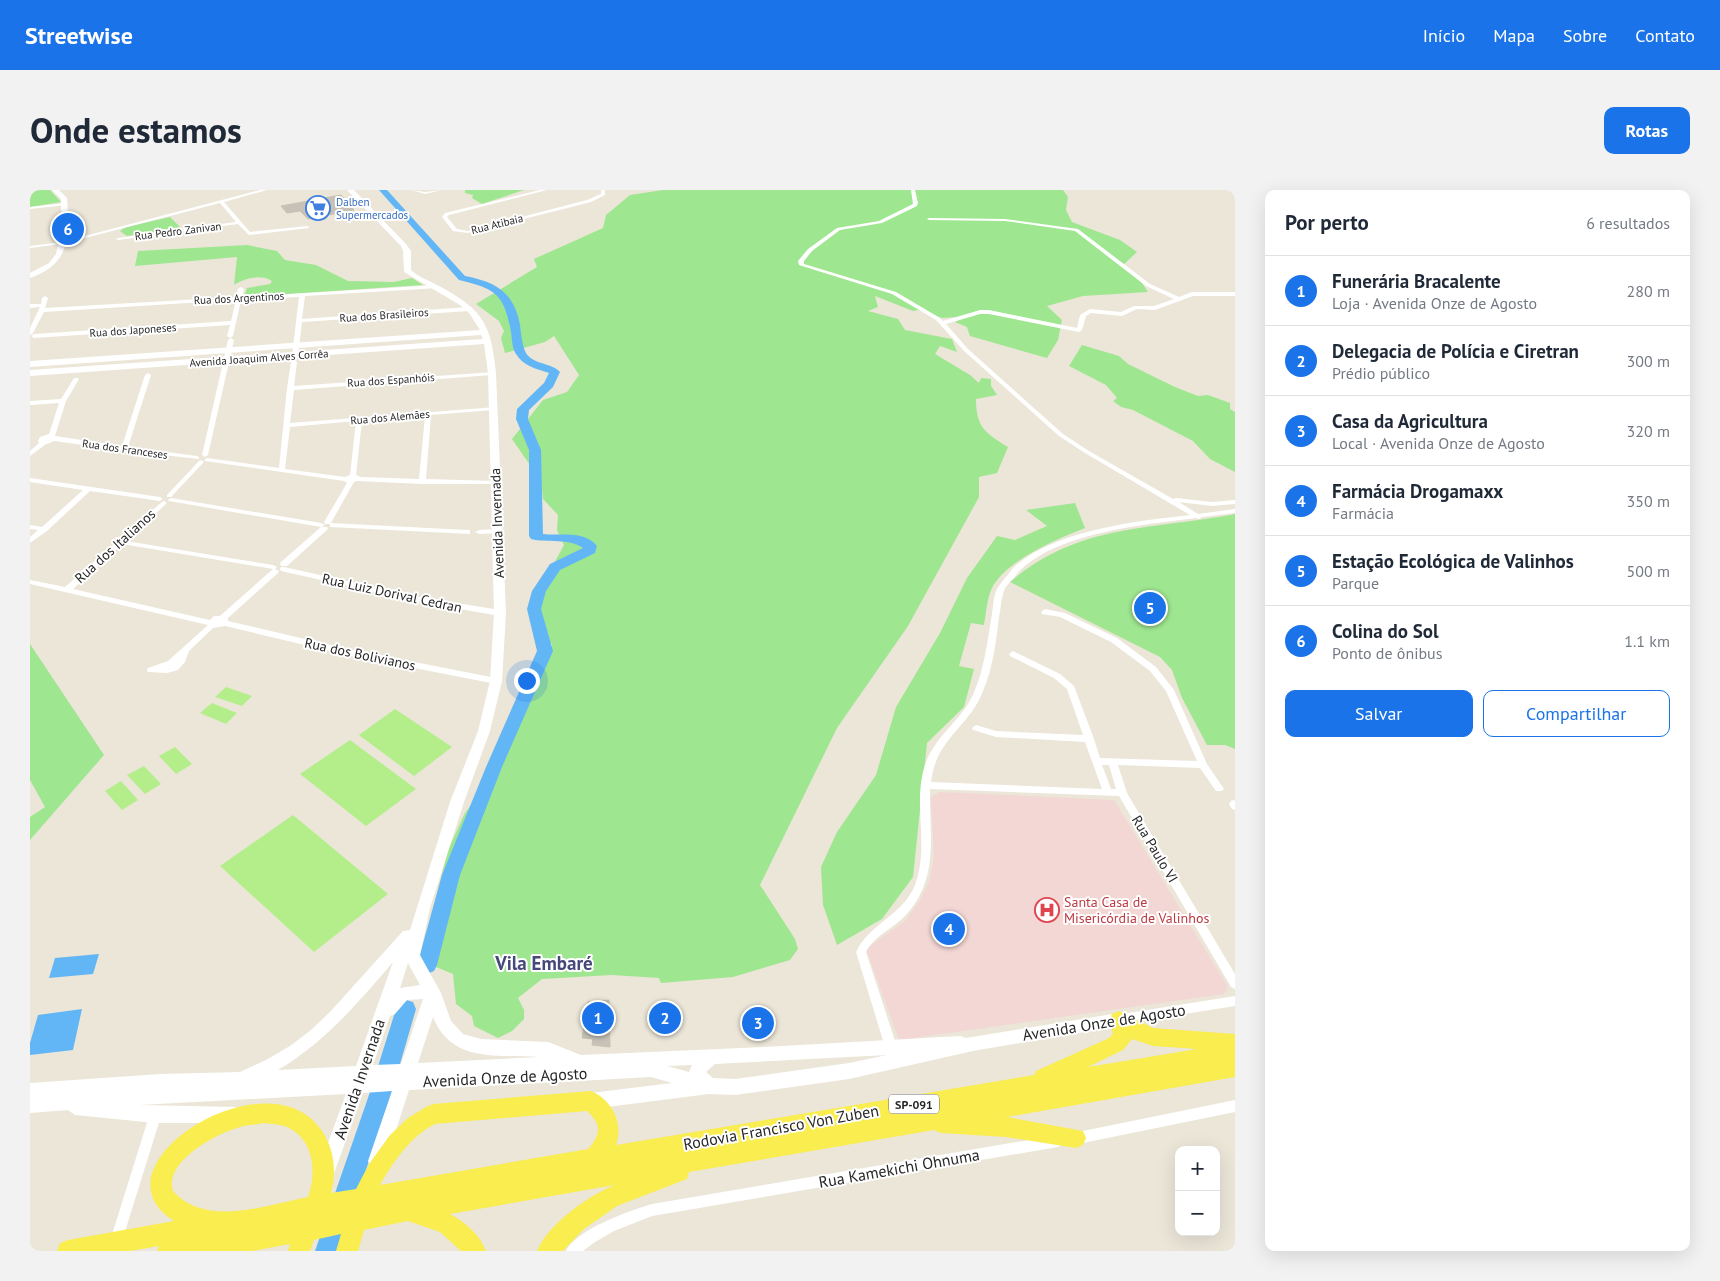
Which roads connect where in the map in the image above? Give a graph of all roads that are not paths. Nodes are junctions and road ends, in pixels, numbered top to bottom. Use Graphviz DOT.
graph roads {
  1 [pos="55,190"];
  2 [pos="265,190"];
  3 [pos="350,190"];
  4 [pos="413,190"];
  5 [pos="440,190"];
  6 [pos="531,190"];
  7 [pos="545,190"];
  8 [pos="603,190"];
  9 [pos="913,190"];
  10 [pos="527,194"];
  11 [pos="221,201"];
  12 [pos="65,204"];
  13 [pos="30,208"];
  14 [pos="903,210"];
  15 [pos="912,214"];
  16 [pos="929,219"];
  17 [pos="238,223"];
  18 [pos="307,227"];
  19 [pos="113,229"];
  20 [pos="118,239"];
  21 [pos="62,243"];
  22 [pos="30,247"];
  23 [pos="120,248"];
  24 [pos="30,276"];
  25 [pos="436,287"];
  26 [pos="241,289"];
  27 [pos="1235,294"];
  28 [pos="302,295"];
  29 [pos="239,298"];
  30 [pos="1178,299"];
  31 [pos="44,304"];
  32 [pos="30,306"];
  33 [pos="469,309"];
  34 [pos="298,321"];
  35 [pos="231,323"];
  36 [pos="942,323"];
  37 [pos="31,335"];
  38 [pos="488,337"];
  39 [pos="228,351"];
  40 [pos="294,354"];
  41 [pos="80,360"];
  42 [pos="226,360"];
  43 [pos="30,364"];
  44 [pos="71,370"];
  45 [pos="30,373"];
  46 [pos="492,373"];
  47 [pos="148,375"];
  48 [pos="76,378"];
  49 [pos="290,388"];
  50 [pos="63,401"];
  51 [pos="30,403"];
  52 [pos="494,408"];
  53 [pos="428,414"];
  54 [pos="359,419"];
  55 [pos="286,425"];
  56 [pos="53,438"];
  57 [pos="42,441"];
  58 [pos="30,442"];
  59 [pos="124,450"];
  60 [pos="30,454"];
  61 [pos="202,459"];
  62 [pos="282,470"];
  63 [pos="352,479"];
  64 [pos="30,480"];
  65 [pos="422,482"];
  66 [pos="496,483"];
  67 [pos="88,489"];
  68 [pos="166,499"];
  69 [pos="1169,499"];
  70 [pos="1235,502"];
  71 [pos="1235,512"];
  72 [pos="1199,517"];
  73 [pos="326,526"];
  74 [pos="30,527"];
  75 [pos="44,529"];
  76 [pos="498,531"];
  77 [pos="467,532"];
  78 [pos="479,532"];
  79 [pos="30,541"];
  80 [pos="122,542"];
  81 [pos="279,568"];
  82 [pos="30,582"];
  83 [pos="67,590"];
  84 [pos="1045,612"];
  85 [pos="500,613"];
  86 [pos="223,620"];
  87 [pos="211,624"];
  88 [pos="185,652"];
  89 [pos="1012,654"];
  90 [pos="496,682"];
  91 [pos="976,728"];
  92 [pos="1090,739"];
  93 [pos="1096,761"];
  94 [pos="1113,762"];
  95 [pos="1203,765"];
  96 [pos="926,784"];
  97 [pos="1219,788"];
  98 [pos="1107,791"];
  99 [pos="1122,793"];
  100 [pos="424,908"];
  101 [pos="411,933"];
  102 [pos="1235,984"];
  103 [pos="433,993"];
  104 [pos="1235,1001"];
  105 [pos="1119,1020"];
  106 [pos="375,1033"];
  107 [pos="1235,1043"];
  108 [pos="973,1044"];
  109 [pos="891,1047"];
  110 [pos="539,1050"];
  111 [pos="827,1052"];
  112 [pos="1235,1052"];
  113 [pos="712,1057"];
  114 [pos="580,1063"];
  115 [pos="554,1064"];
  116 [pos="876,1064"];
  117 [pos="1235,1068"];
  118 [pos="850,1071"];
  119 [pos="441,1075"];
  120 [pos="519,1076"];
  121 [pos="233,1080"];
  122 [pos="282,1084"];
  123 [pos="710,1086"];
  124 [pos="1025,1087"];
  125 [pos="150,1090"];
  126 [pos="30,1091"];
  127 [pos="591,1101"];
  128 [pos="52,1104"];
  129 [pos="30,1105"];
  130 [pos="1235,1106"];
  131 [pos="155,1114"];
  132 [pos="241,1116"];
  133 [pos="912,1122"];
  134 [pos="1076,1138"];
  135 [pos="762,1149"];
  136 [pos="594,1159"];
  137 [pos="324,1178"];
  138 [pos="371,1181"];
  139 [pos="404,1205"];
  140 [pos="225,1222"];
  141 [pos="254,1238"];
  142 [pos="115,1244"];
  143 [pos="179,1250"];
  144 [pos="68,1251"];
  145 [pos="229,1251"];
  146 [pos="299,1251"];
  147 [pos="347,1251"];
  148 [pos="475,1251"];
  149 [pos="548,1251"];
  150 [pos="573,1251"];
  1 -- 12 [label="main road"];
  2 -- 11 [label="street"];
  3 -- 25 [label="main road"];
  4 -- 5 [label="street"];
  6 -- 10 [label="street"];
  7 -- 10 [label="street, Rua Atibaia"];
  8 -- 10 [label="street, Rua Atibaia"];
  9 -- 14 [label="street"];
  11 -- 17 [label="street"];
  11 -- 19 [label="street"];
  12 -- 13 [label="street"];
  12 -- 21 [label="main road"];
  14 -- 15 [label="street"];
  14 -- 36 [label="street"];
  16 -- 30 [label="street"];
  17 -- 18 [label="street"];
  17 -- 20 [label="street, Rua Pedro Zanivan"];
  19 -- 20 [label="street"];
  19 -- 21 [label="street"];
  20 -- 23 [label="street"];
  21 -- 22 [label="street"];
  21 -- 24 [label="main road"];
  25 -- 28 [label="street, Rua dos Argentinos"];
  25 -- 33 [label="main road"];
  26 -- 29 [label="street"];
  27 -- 30 [label="street"];
  28 -- 29 [label="street, Rua dos Argentinos"];
  28 -- 34 [label="street"];
  29 -- 31 [label="street, Rua dos Argentinos"];
  29 -- 35 [label="street"];
  30 -- 36 [label="street"];
  31 -- 32 [label="street, Rua dos Argentinos"];
  31 -- 37 [label="street"];
  33 -- 34 [label="street, Rua dos Brasileiros"];
  33 -- 38 [label="main road"];
  34 -- 40 [label="street"];
  35 -- 37 [label="street, Rua dos Japoneses"];
  35 -- 39 [label="street"];
  36 -- 69 [label="street"];
  38 -- 40 [label="main road, Avenida Joaquim Alves Corrêa"];
  38 -- 46 [label="main road, Avenida Invernada"];
  39 -- 40 [label="main road, Avenida Joaquim Alves Corrêa"];
  39 -- 41 [label="main road, Avenida Joaquim Alves Corrêa"];
  39 -- 42 [label="street"];
  40 -- 42 [label="main road, Avenida Joaquim Alves Corrêa"];
  40 -- 49 [label="street"];
  41 -- 43 [label="main road, Avenida Joaquim Alves Corrêa"];
  41 -- 44 [label="main road"];
  42 -- 44 [label="main road, Avenida Joaquim Alves Corrêa"];
  42 -- 61 [label="street"];
  44 -- 45 [label="main road, Avenida Joaquim Alves Corrêa"];
  46 -- 49 [label="street, Rua dos Espanhóis"];
  46 -- 52 [label="main road, Avenida Invernada"];
  47 -- 59 [label="street"];
  48 -- 50 [label="street"];
  49 -- 55 [label="street"];
  50 -- 51 [label="street"];
  50 -- 56 [label="street"];
  52 -- 53 [label="street, Rua dos Alemães"];
  52 -- 66 [label="main road, Avenida Invernada"];
  53 -- 54 [label="street, Rua dos Alemães"];
  53 -- 65 [label="street"];
  54 -- 55 [label="street, Rua dos Alemães"];
  54 -- 63 [label="street"];
  55 -- 62 [label="street"];
  56 -- 57 [label="street"];
  56 -- 59 [label="street, Rua dos Franceses"];
  57 -- 58 [label="street"];
  57 -- 60 [label="street"];
  59 -- 61 [label="street, Rua dos Franceses"];
  61 -- 62 [label="street, Rua dos Franceses"];
  61 -- 68 [label="street, Rua dos Italianos"];
  62 -- 63 [label="street, Rua dos Franceses"];
  63 -- 65 [label="street, Rua dos Franceses"];
  63 -- 73 [label="street"];
  64 -- 67 [label="street"];
  65 -- 66 [label="street, Rua dos Franceses"];
  66 -- 76 [label="main road, Avenida Invernada"];
  67 -- 68 [label="street"];
  67 -- 75 [label="street"];
  68 -- 73 [label="street"];
  68 -- 80 [label="street, Rua dos Italianos"];
  69 -- 70 [label="street"];
  69 -- 72 [label="street"];
  71 -- 72 [label="street"];
  72 -- 96 [label="street"];
  73 -- 77 [label="street"];
  73 -- 81 [label="street"];
  74 -- 75 [label="street"];
  75 -- 79 [label="street"];
  76 -- 78 [label="street"];
  76 -- 85 [label="main road, Avenida Invernada"];
  80 -- 81 [label="street, Rua Luiz Dorival Cedran"];
  80 -- 83 [label="street, Rua dos Italianos"];
  81 -- 85 [label="street, Rua Luiz Dorival Cedran"];
  81 -- 86 [label="street"];
  82 -- 83 [label="street"];
  83 -- 87 [label="street"];
  84 -- 95 [label="street"];
  85 -- 90 [label="main road, Avenida Invernada"];
  86 -- 87 [label="street"];
  86 -- 90 [label="street, Rua dos Bolivianos"];
  87 -- 88 [label="street"];
  89 -- 92 [label="street"];
  90 -- 100 [label="main road, Avenida Invernada"];
  91 -- 92 [label="street"];
  92 -- 93 [label="street"];
  93 -- 94 [label="street"];
  93 -- 98 [label="street"];
  94 -- 95 [label="street"];
  94 -- 99 [label="street, Rua Paulo VI"];
  95 -- 97 [label="street"];
  96 -- 98 [label="street"];
  96 -- 109 [label="street"];
  98 -- 99 [label="street"];
  99 -- 102 [label="street, Rua Paulo VI"];
  100 -- 101 [label="main road, Avenida Invernada"];
  100 -- 103 [label="main road, Avenida Invernada"];
  101 -- 106 [label="main road, Avenida Invernada"];
  101 -- 121 [label="main road"];
  103 -- 106 [label="main road"];
  103 -- 110 [label="main road, Avenida Invernada"];
  103 -- 138 [label="main road"];
  104 -- 105 [label="street, Avenida Onze de Agosto"];
  105 -- 107 [label="main road"];
  105 -- 108 [label="main road, Avenida Onze de Agosto"];
  105 -- 124 [label="main road"];
  106 -- 137 [label="main road, Avenida Invernada"];
  108 -- 109 [label="main road, Avenida Onze de Agosto"];
  108 -- 116 [label="main road, Avenida Onze de Agosto"];
  109 -- 111 [label="main road, Avenida Onze de Agosto"];
  109 -- 116 [label="main road"];
  110 -- 114 [label="main road, Avenida Invernada"];
  110 -- 115 [label="main road"];
  111 -- 113 [label="main road, Avenida Onze de Agosto"];
  111 -- 118 [label="main road"];
  112 -- 124 [label="main road, Rodovia Francisco Von Zuben / SP-091"];
  113 -- 114 [label="main road, Avenida Onze de Agosto"];
  113 -- 123 [label="main road"];
  114 -- 115 [label="main road, Avenida Onze de Agosto"];
  115 -- 119 [label="main road, Avenida Onze de Agosto"];
  115 -- 120 [label="main road"];
  116 -- 118 [label="main road, Avenida Onze de Agosto"];
  117 -- 133 [label="main road, Rodovia Francisco Von Zuben / SP-091"];
  118 -- 123 [label="main road, Avenida Onze de Agosto"];
  119 -- 120 [label="main road, Avenida Onze de Agosto"];
  119 -- 122 [label="main road, Avenida Onze de Agosto"];
  120 -- 123 [label="main road, Avenida Onze de Agosto"];
  121 -- 122 [label="main road, Avenida Onze de Agosto"];
  121 -- 125 [label="main road, Avenida Onze de Agosto"];
  122 -- 125 [label="main road, Avenida Onze de Agosto"];
  123 -- 127 [label="main road"];
  124 -- 136 [label="main road, Rodovia Francisco Von Zuben / SP-091"];
  125 -- 126 [label="main road, Avenida Onze de Agosto"];
  125 -- 128 [label="main road, Avenida Onze de Agosto"];
  125 -- 131 [label="main road"];
  127 -- 136 [label="main road"];
  127 -- 138 [label="main road"];
  128 -- 129 [label="main road, Avenida Onze de Agosto"];
  128 -- 131 [label="main road"];
  130 -- 134 [label="street, Rua Kamekichi Ohnuma"];
  131 -- 132 [label="main road"];
  131 -- 142 [label="street"];
  132 -- 137 [label="main road"];
  132 -- 140 [label="main road"];
  133 -- 134 [label="main road"];
  133 -- 135 [label="main road, Rodovia Francisco Von Zuben / SP-091"];
  134 -- 150 [label="street, Rua Kamekichi Ohnuma"];
  135 -- 139 [label="main road"];
  135 -- 149 [label="main road"];
  136 -- 139 [label="main road, Rodovia Francisco Von Zuben"];
  137 -- 146 [label="main road, Avenida Invernada"];
  138 -- 147 [label="main road"];
  139 -- 140 [label="main road"];
  139 -- 141 [label="main road"];
  139 -- 148 [label="main road"];
  140 -- 142 [label="main road"];
  141 -- 143 [label="main road"];
  141 -- 145 [label="main road"];
  142 -- 144 [label="main road"];
}
